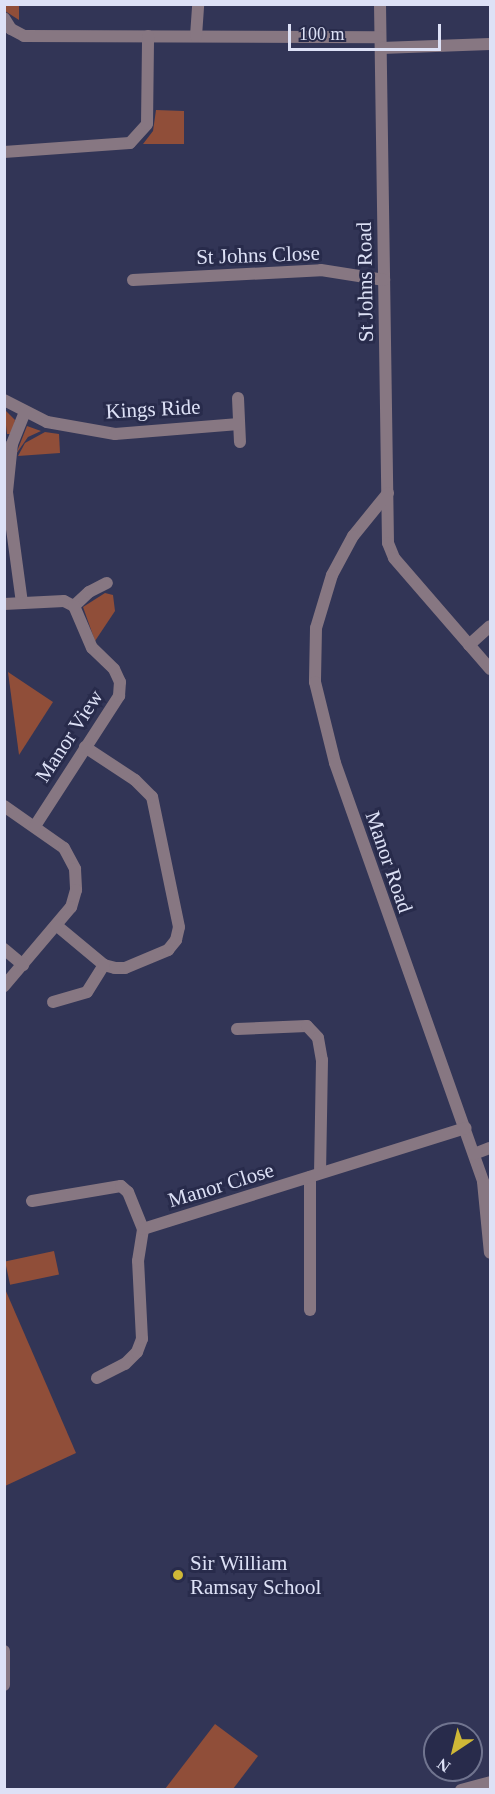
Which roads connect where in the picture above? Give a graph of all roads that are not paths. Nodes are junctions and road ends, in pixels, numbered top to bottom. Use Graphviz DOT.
graph roads {
  1 [pos="198,4"];
  2 [pos="380,4"];
  3 [pos="4,18"];
  4 [pos="148,36"];
  5 [pos="196,36"];
  6 [pos="381,42"];
  7 [pos="490,44"];
  8 [pos="4,152"];
  9 [pos="133,280"];
  10 [pos="384,280"];
  11 [pos="238,399"];
  12 [pos="4,400"];
  13 [pos="25,411"];
  14 [pos="238,424"];
  15 [pos="240,442"];
  16 [pos="6,492"];
  17 [pos="388,493"];
  18 [pos="107,583"];
  19 [pos="22,603"];
  20 [pos="4,604"];
  21 [pos="74,606"];
  22 [pos="490,626"];
  23 [pos="469,645"];
  24 [pos="490,669"];
  25 [pos="85,747"];
  26 [pos="4,806"];
  27 [pos="35,826"];
  28 [pos="56,925"];
  29 [pos="4,949"];
  30 [pos="23,965"];
  31 [pos="104,965"];
  32 [pos="4,986"];
  33 [pos="53,1002"];
  34 [pos="237,1029"];
  35 [pos="466,1128"];
  36 [pos="490,1148"];
  37 [pos="474,1154"];
  38 [pos="315,1175"];
  39 [pos="32,1201"];
  40 [pos="143,1229"];
  41 [pos="490,1253"];
  42 [pos="310,1310"];
  43 [pos="98,1378"];
  44 [pos="4,1650"];
  45 [pos="4,1685"];
  46 [pos="490,1782"];
  47 [pos="461,1790"];
  1 -- 5 [label="street"];
  2 -- 6 [label="street, St Johns Road"];
  3 -- 4 [label="street"];
  4 -- 5 [label="street"];
  4 -- 8 [label="street"];
  5 -- 6 [label="street"];
  6 -- 7 [label="street"];
  6 -- 10 [label="street, St Johns Road"];
  9 -- 10 [label="street, St Johns Close"];
  10 -- 17 [label="street, St Johns Road"];
  11 -- 14 [label="street"];
  12 -- 13 [label="street, Kings Ride"];
  13 -- 14 [label="street, Kings Ride"];
  13 -- 16 [label="street"];
  14 -- 15 [label="street"];
  16 -- 19 [label="street"];
  17 -- 23 [label="street, St Johns Road"];
  17 -- 35 [label="street, Manor Road"];
  18 -- 21 [label="street"];
  19 -- 20 [label="street"];
  19 -- 21 [label="street"];
  21 -- 25 [label="street, Manor View"];
  22 -- 23 [label="street"];
  23 -- 24 [label="street"];
  25 -- 27 [label="street, Manor View"];
  25 -- 31 [label="street"];
  26 -- 27 [label="street"];
  27 -- 28 [label="street"];
  28 -- 30 [label="street"];
  28 -- 31 [label="street"];
  29 -- 30 [label="street"];
  30 -- 32 [label="street"];
  31 -- 33 [label="street"];
  34 -- 38 [label="street"];
  35 -- 37 [label="street, Manor Road"];
  35 -- 38 [label="street, Manor Close"];
  36 -- 37 [label="street"];
  37 -- 41 [label="street, Manor Road"];
  38 -- 40 [label="street, Manor Close"];
  38 -- 42 [label="street"];
  39 -- 40 [label="street"];
  40 -- 43 [label="street"];
  44 -- 45 [label="street"];
  46 -- 47 [label="street"];
}
